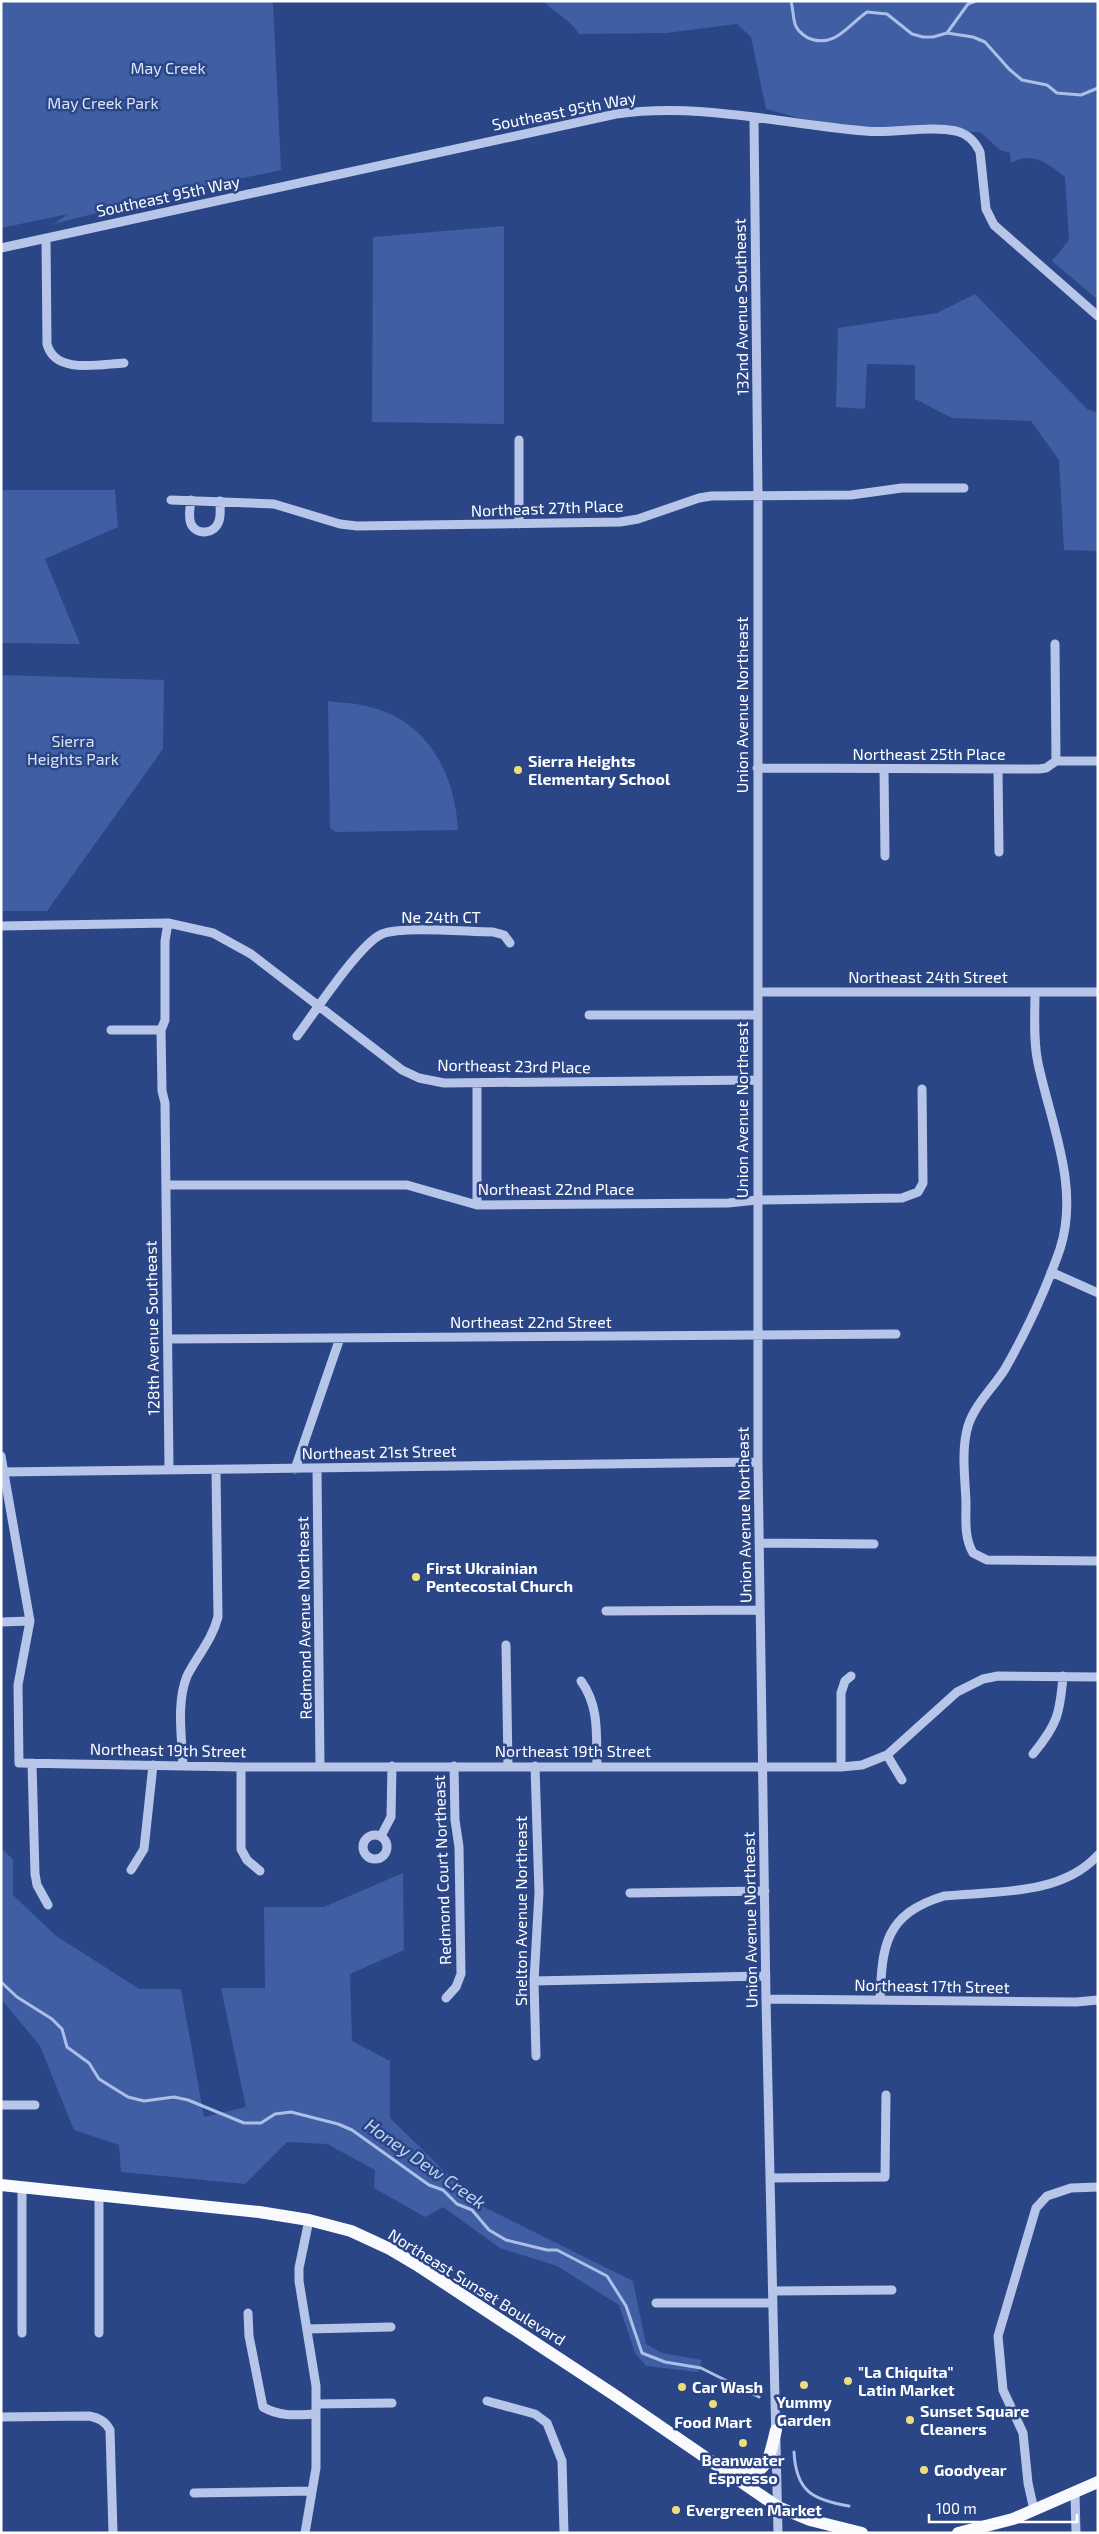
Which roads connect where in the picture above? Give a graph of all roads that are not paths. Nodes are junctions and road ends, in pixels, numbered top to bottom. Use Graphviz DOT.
graph roads {
  1 [pos="754,118"];
  2 [pos="46,238"];
  3 [pos="1,248"];
  4 [pos="1098,316"];
  5 [pos="124,363"];
  6 [pos="519,440"];
  7 [pos="964,488"];
  8 [pos="758,496"];
  9 [pos="170,500"];
  10 [pos="191,500"];
  11 [pos="220,502"];
  12 [pos="519,524"];
  13 [pos="1055,644"];
  14 [pos="1098,761"];
  15 [pos="1056,762"];
  16 [pos="757,768"];
  17 [pos="884,769"];
  18 [pos="998,770"];
  19 [pos="998,852"];
  20 [pos="885,856"];
  21 [pos="168,923"];
  22 [pos="1,926"];
  23 [pos="510,943"];
  24 [pos="758,992"];
  25 [pos="1035,992"];
  26 [pos="1098,992"];
  27 [pos="319,1007"];
  28 [pos="588,1015"];
  29 [pos="758,1015"];
  30 [pos="111,1030"];
  31 [pos="162,1030"];
  32 [pos="297,1036"];
  33 [pos="757,1080"];
  34 [pos="477,1084"];
  35 [pos="922,1089"];
  36 [pos="166,1186"];
  37 [pos="757,1200"];
  38 [pos="477,1205"];
  39 [pos="1051,1272"];
  40 [pos="1098,1293"];
  41 [pos="896,1334"];
  42 [pos="757,1335"];
  43 [pos="340,1338"];
  44 [pos="168,1339"];
  45 [pos="1,1456"];
  46 [pos="758,1462"];
  47 [pos="295,1468"];
  48 [pos="317,1468"];
  49 [pos="169,1469"];
  50 [pos="216,1470"];
  51 [pos="3,1472"];
  52 [pos="759,1543"];
  53 [pos="874,1544"];
  54 [pos="1098,1561"];
  55 [pos="760,1610"];
  56 [pos="606,1611"];
  57 [pos="30,1621"];
  58 [pos="1,1622"];
  59 [pos="506,1645"];
  60 [pos="851,1676"];
  61 [pos="1063,1676"];
  62 [pos="1098,1676"];
  63 [pos="580,1681"];
  64 [pos="1033,1754"];
  65 [pos="887,1755"];
  66 [pos="32,1763"];
  67 [pos="153,1764"];
  68 [pos="183,1766"];
  69 [pos="392,1766"];
  70 [pos="454,1766"];
  71 [pos="508,1766"];
  72 [pos="535,1766"];
  73 [pos="597,1766"];
  74 [pos="763,1766"];
  75 [pos="241,1767"];
  76 [pos="320,1767"];
  77 [pos="841,1767"];
  78 [pos="902,1780"];
  79 [pos="382,1836"];
  80 [pos="1098,1855"];
  81 [pos="131,1870"];
  82 [pos="260,1870"];
  83 [pos="765,1891"];
  84 [pos="630,1893"];
  85 [pos="48,1904"];
  86 [pos="766,1976"];
  87 [pos="534,1981"];
  88 [pos="446,1998"];
  89 [pos="766,1999"];
  90 [pos="880,2000"];
  91 [pos="1098,2000"];
  92 [pos="536,2056"];
  93 [pos="886,2094"];
  94 [pos="1,2105"];
  95 [pos="35,2105"];
  96 [pos="770,2178"];
  97 [pos="1,2185"];
  98 [pos="1098,2187"];
  99 [pos="22,2188"];
  100 [pos="99,2194"];
  101 [pos="309,2220"];
  102 [pos="892,2290"];
  103 [pos="773,2291"];
  104 [pos="656,2303"];
  105 [pos="773,2303"];
  106 [pos="248,2313"];
  107 [pos="391,2327"];
  108 [pos="307,2329"];
  109 [pos="22,2333"];
  110 [pos="99,2333"];
  111 [pos="487,2401"];
  112 [pos="392,2403"];
  113 [pos="316,2404"];
  114 [pos="316,2414"];
  115 [pos="1,2416"];
  116 [pos="776,2430"];
  117 [pos="726,2472"];
  118 [pos="1098,2482"];
  119 [pos="312,2491"];
  120 [pos="194,2492"];
  121 [pos="1075,2494"];
  122 [pos="778,2507"];
  123 [pos="1034,2510"];
  124 [pos="113,2533"];
  125 [pos="305,2533"];
  126 [pos="564,2533"];
  127 [pos="778,2533"];
  128 [pos="862,2533"];
  129 [pos="958,2533"];
  130 [pos="1076,2533"];
  1 -- 2 [label="street, Southeast 95th Way"];
  1 -- 4 [label="street, Southeast 95th Way"];
  1 -- 8 [label="street, 132nd Avenue Southeast"];
  2 -- 3 [label="street, Southeast 95th Way"];
  2 -- 5 [label="street"];
  6 -- 12 [label="street"];
  7 -- 8 [label="street, Northeast 27th Place"];
  8 -- 12 [label="street, Northeast 27th Place"];
  8 -- 16 [label="street, Union Avenue Northeast"];
  9 -- 10 [label="street, Northeast 27th Place"];
  10 -- 11 [label="street, Northeast 27th Place"];
  10 -- 11 [label="street"];
  11 -- 12 [label="street, Northeast 27th Place"];
  13 -- 15 [label="street"];
  14 -- 15 [label="street, Northeast 25th Place"];
  15 -- 18 [label="street, Northeast 25th Place"];
  16 -- 17 [label="street, Northeast 25th Place"];
  16 -- 24 [label="street, Union Avenue Northeast"];
  17 -- 18 [label="street, Northeast 25th Place"];
  17 -- 20 [label="street"];
  18 -- 19 [label="street"];
  21 -- 22 [label="street, Northeast 23rd Place"];
  21 -- 27 [label="street, Northeast 23rd Place"];
  21 -- 31 [label="street, 128th Avenue Southeast"];
  23 -- 27 [label="street, Ne 24th CT"];
  24 -- 25 [label="street, Northeast 24th Street"];
  24 -- 29 [label="street, Union Avenue Northeast"];
  25 -- 26 [label="street, Northeast 24th Street"];
  25 -- 39 [label="street"];
  27 -- 32 [label="street, Ne 24th CT"];
  27 -- 34 [label="street, Northeast 23rd Place"];
  28 -- 29 [label="street"];
  29 -- 33 [label="street, Union Avenue Northeast"];
  30 -- 31 [label="street"];
  31 -- 36 [label="street, 128th Avenue Southeast"];
  33 -- 34 [label="street, Northeast 23rd Place"];
  33 -- 37 [label="street, Union Avenue Northeast"];
  34 -- 38 [label="street"];
  35 -- 37 [label="street, Northeast 22nd Place"];
  36 -- 38 [label="street, Northeast 22nd Place"];
  36 -- 44 [label="street, 128th Avenue Southeast"];
  37 -- 38 [label="street, Northeast 22nd Place"];
  37 -- 42 [label="street, Union Avenue Northeast"];
  39 -- 40 [label="street"];
  39 -- 54 [label="street"];
  41 -- 42 [label="street, Northeast 22nd Street"];
  42 -- 43 [label="street, Northeast 22nd Street"];
  42 -- 46 [label="street, Union Avenue Northeast"];
  43 -- 44 [label="street, Northeast 22nd Street"];
  43 -- 47 [label="street"];
  44 -- 49 [label="street, 128th Avenue Southeast"];
  45 -- 51 [label="street"];
  46 -- 48 [label="street, Northeast 21st Street"];
  46 -- 52 [label="street, Union Avenue Northeast"];
  47 -- 48 [label="street, Northeast 21st Street"];
  47 -- 50 [label="street, Northeast 21st Street"];
  48 -- 76 [label="street, Redmond Avenue Northeast"];
  49 -- 50 [label="street, Northeast 21st Street"];
  49 -- 51 [label="street, Northeast 21st Street"];
  50 -- 68 [label="street"];
  51 -- 57 [label="street"];
  52 -- 53 [label="street"];
  52 -- 55 [label="street, Union Avenue Northeast"];
  55 -- 56 [label="street"];
  55 -- 74 [label="street, Union Avenue Northeast"];
  57 -- 58 [label="street"];
  57 -- 66 [label="street, Northeast 19th Street"];
  59 -- 71 [label="street"];
  60 -- 77 [label="street"];
  61 -- 62 [label="street, Northeast 19th Street"];
  61 -- 64 [label="street"];
  61 -- 65 [label="street, Northeast 19th Street"];
  63 -- 73 [label="street"];
  65 -- 77 [label="street, Northeast 19th Street"];
  65 -- 78 [label="street"];
  66 -- 67 [label="street, Northeast 19th Street"];
  66 -- 85 [label="street"];
  67 -- 68 [label="street, Northeast 19th Street"];
  67 -- 81 [label="street"];
  68 -- 75 [label="street, Northeast 19th Street"];
  69 -- 70 [label="street, Northeast 19th Street"];
  69 -- 76 [label="street, Northeast 19th Street"];
  69 -- 79 [label="street"];
  70 -- 71 [label="street, Northeast 19th Street"];
  70 -- 88 [label="street, Redmond Court Northeast"];
  71 -- 72 [label="street, Northeast 19th Street"];
  72 -- 73 [label="street, Northeast 19th Street"];
  72 -- 87 [label="street, Shelton Avenue Northeast"];
  73 -- 74 [label="street, Northeast 19th Street"];
  74 -- 77 [label="street, Northeast 19th Street"];
  74 -- 83 [label="street, Union Avenue Northeast"];
  75 -- 76 [label="street, Northeast 19th Street"];
  75 -- 82 [label="street"];
  80 -- 90 [label="street"];
  83 -- 84 [label="street"];
  83 -- 86 [label="street, Union Avenue Northeast"];
  86 -- 87 [label="street"];
  86 -- 89 [label="street, Union Avenue Northeast"];
  87 -- 92 [label="street, Shelton Avenue Northeast"];
  89 -- 90 [label="street, Northeast 17th Street"];
  89 -- 96 [label="street, Union Avenue Northeast"];
  90 -- 91 [label="street, Northeast 17th Street"];
  93 -- 96 [label="street"];
  94 -- 95 [label="street"];
  96 -- 103 [label="street, Union Avenue Northeast"];
  97 -- 99 [label="main road, Northeast Sunset Boulevard"];
  98 -- 123 [label="street"];
  99 -- 100 [label="main road, Northeast Sunset Boulevard"];
  99 -- 109 [label="street"];
  100 -- 101 [label="main road, Northeast Sunset Boulevard"];
  100 -- 110 [label="street"];
  101 -- 108 [label="street"];
  101 -- 117 [label="main road, Northeast Sunset Boulevard"];
  102 -- 103 [label="street"];
  103 -- 105 [label="street, Union Avenue Northeast"];
  104 -- 105 [label="street"];
  105 -- 116 [label="street, Union Avenue Northeast"];
  106 -- 114 [label="street"];
  107 -- 108 [label="street"];
  108 -- 113 [label="street"];
  111 -- 126 [label="street"];
  112 -- 113 [label="street"];
  113 -- 114 [label="street"];
  114 -- 119 [label="street"];
  115 -- 124 [label="street"];
  116 -- 117 [label="main road"];
  116 -- 122 [label="street, Union Avenue Northeast"];
  117 -- 122 [label="main road, Northeast Sunset Boulevard"];
  118 -- 121 [label="main road"];
  119 -- 120 [label="street"];
  119 -- 125 [label="street"];
  121 -- 123 [label="main road"];
  121 -- 130 [label="street"];
  122 -- 127 [label="street, Union Avenue Northeast"];
  122 -- 128 [label="main road, Northeast Sunset Boulevard"];
  123 -- 129 [label="main road"];
}
